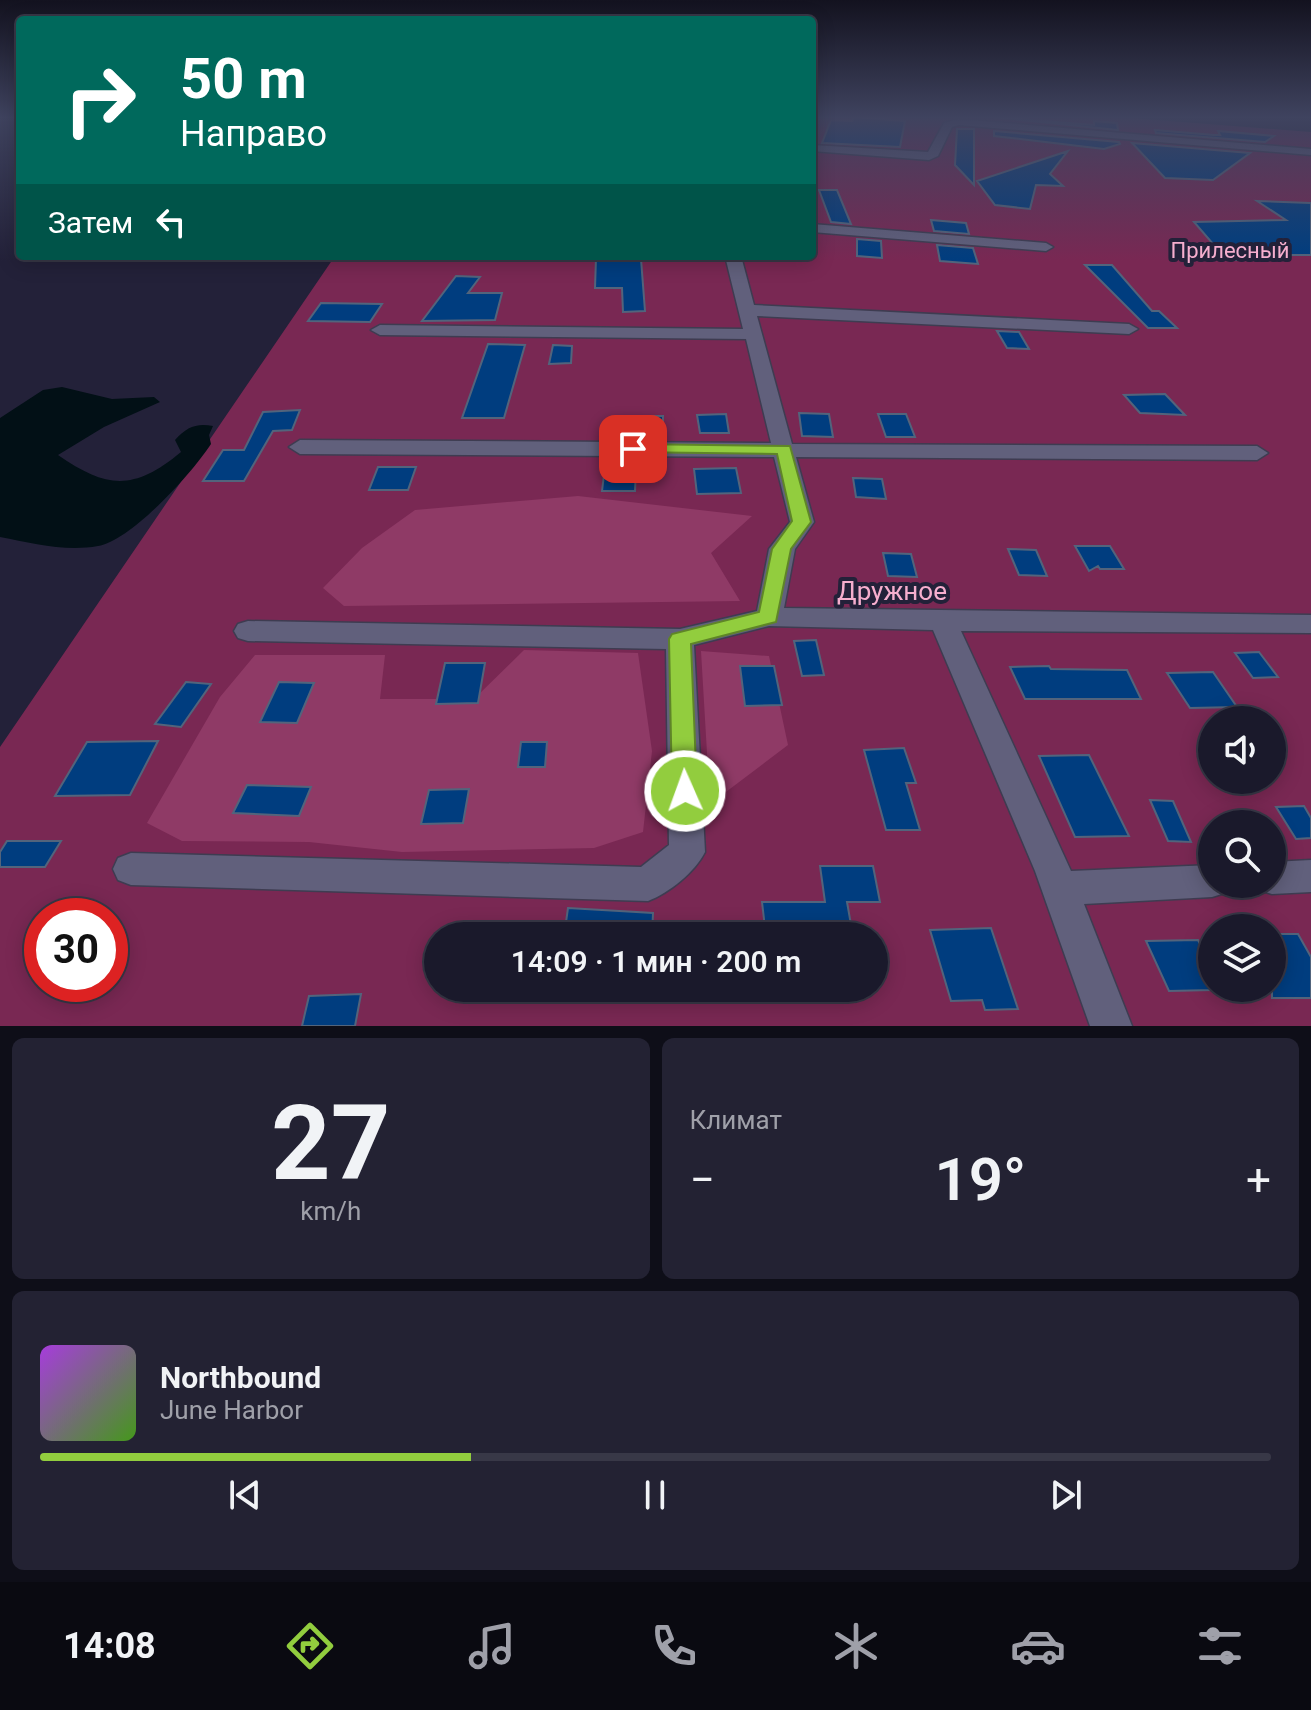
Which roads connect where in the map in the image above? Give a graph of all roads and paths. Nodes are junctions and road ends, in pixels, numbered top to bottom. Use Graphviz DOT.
graph roads {
  1 [pos="816,228"];
  2 [pos="1046,247"];
  3 [pos="734,260"];
  4 [pos="749,310"];
  5 [pos="1129,329"];
  6 [pos="380,330"];
  7 [pos="755,334"];
  8 [pos="300,447"];
  9 [pos="784,449"];
  10 [pos="1257,453"];
  11 [pos="769,617"];
  12 [pos="943,621"];
  13 [pos="1311,624"];
  14 [pos="248,631"];
  15 [pos="680,639"];
  16 [pos="131,869"];
  17 [pos="1311,876"];
  18 [pos="1286,877"];
  19 [pos="1198,882"];
  20 [pos="1060,888"];
  21 [pos="1111,1026"];
  1 -- 2 [label="street"];
  3 -- 4 [label="street"];
  4 -- 5 [label="street"];
  4 -- 7 [label="street"];
  6 -- 7 [label="street"];
  7 -- 9 [label="street"];
  8 -- 9 [label="street"];
  9 -- 10 [label="street"];
  9 -- 11 [label="street"];
  11 -- 12 [label="street"];
  11 -- 15 [label="street"];
  12 -- 13 [label="street"];
  12 -- 20 [label="street"];
  14 -- 15 [label="street"];
  15 -- 16 [label="street"];
  17 -- 18 [label="street"];
  19 -- 20 [label="street"];
  20 -- 21 [label="street"];
}
